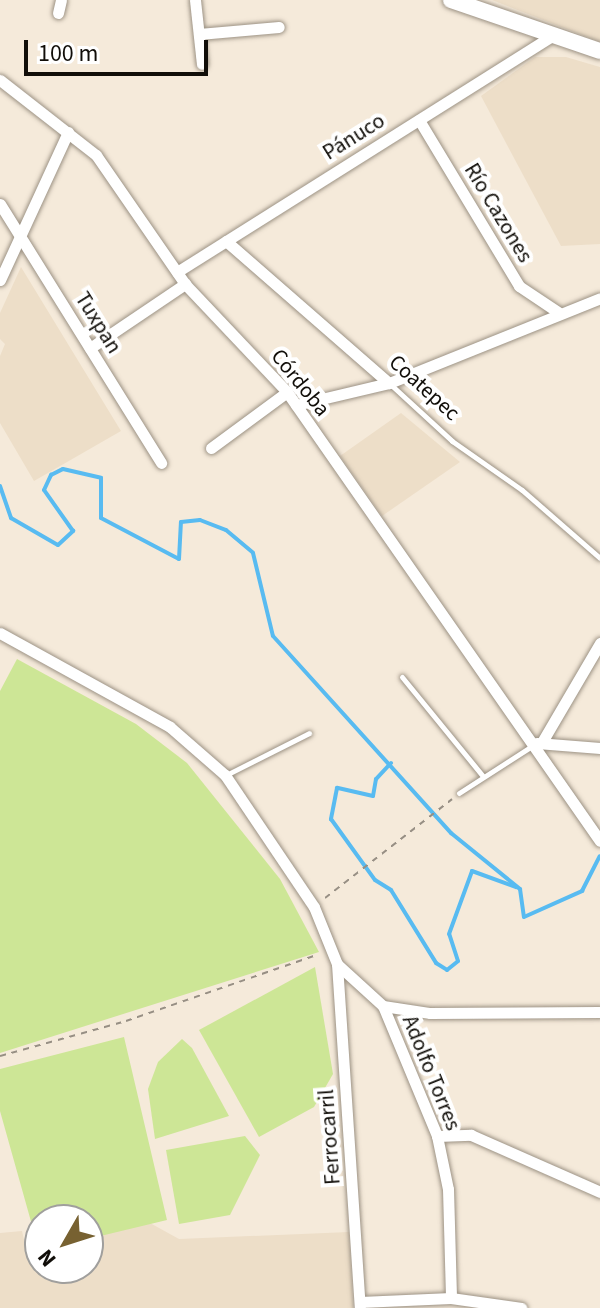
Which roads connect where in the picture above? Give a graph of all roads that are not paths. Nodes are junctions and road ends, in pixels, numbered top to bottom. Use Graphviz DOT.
graph roads {
  1 [pos="61,0"];
  2 [pos="195,0"];
  3 [pos="451,0"];
  4 [pos="58,13"];
  5 [pos="279,27"];
  6 [pos="199,34"];
  7 [pos="552,36"];
  8 [pos="600,51"];
  9 [pos="202,64"];
  10 [pos="3,87"];
  11 [pos="419,120"];
  12 [pos="68,132"];
  13 [pos="0,204"];
  14 [pos="20,237"];
  15 [pos="226,241"];
  16 [pos="177,272"];
  17 [pos="0,280"];
  18 [pos="185,284"];
  19 [pos="600,298"];
  20 [pos="558,312"];
  21 [pos="90,348"];
  22 [pos="389,383"];
  23 [pos="287,392"];
  24 [pos="296,405"];
  25 [pos="211,448"];
  26 [pos="161,463"];
  27 [pos="600,558"];
  28 [pos="0,633"];
  29 [pos="600,643"];
  30 [pos="402,677"];
  31 [pos="309,733"];
  32 [pos="538,743"];
  33 [pos="600,748"];
  34 [pos="225,775"];
  35 [pos="482,775"];
  36 [pos="459,793"];
  37 [pos="600,841"];
  38 [pos="337,964"];
  39 [pos="383,1006"];
  40 [pos="600,1012"];
  41 [pos="437,1136"];
  42 [pos="600,1192"];
  43 [pos="451,1298"];
  44 [pos="360,1305"];
  45 [pos="521,1308"];
  1 -- 4 [label="street"];
  2 -- 6 [label="street"];
  3 -- 7 [label="main road"];
  5 -- 6 [label="street"];
  6 -- 9 [label="street"];
  7 -- 8 [label="main road"];
  7 -- 11 [label="street, Pánuco"];
  10 -- 12 [label="street, Córdoba"];
  11 -- 15 [label="street, Pánuco"];
  11 -- 20 [label="street, Río Cazones"];
  12 -- 14 [label="street"];
  12 -- 16 [label="street, Córdoba"];
  13 -- 14 [label="street, Tuxpan"];
  14 -- 17 [label="street"];
  14 -- 21 [label="street, Tuxpan"];
  15 -- 16 [label="street, Pánuco"];
  15 -- 22 [label="street, Coatepec"];
  16 -- 18 [label="street, Córdoba"];
  18 -- 21 [label="street"];
  18 -- 23 [label="street, Córdoba"];
  19 -- 20 [label="street"];
  20 -- 22 [label="street"];
  21 -- 26 [label="street, Tuxpan"];
  22 -- 24 [label="street"];
  22 -- 27 [label="lane, Coatepec"];
  23 -- 24 [label="street, Córdoba"];
  23 -- 25 [label="street"];
  24 -- 32 [label="street, Córdoba"];
  28 -- 34 [label="street, Ferrocarril"];
  29 -- 32 [label="street"];
  30 -- 35 [label="lane"];
  31 -- 34 [label="lane"];
  32 -- 33 [label="street"];
  32 -- 35 [label="lane"];
  32 -- 37 [label="street, Córdoba"];
  34 -- 38 [label="street, Ferrocarril"];
  35 -- 36 [label="lane"];
  38 -- 39 [label="street, Ferrocarril"];
  38 -- 44 [label="street, Ferrocarril"];
  39 -- 40 [label="street"];
  39 -- 41 [label="street, Adolfo Torres"];
  41 -- 42 [label="street"];
  41 -- 43 [label="street, Adolfo Torres"];
  43 -- 44 [label="street"];
  43 -- 45 [label="street"];
}
